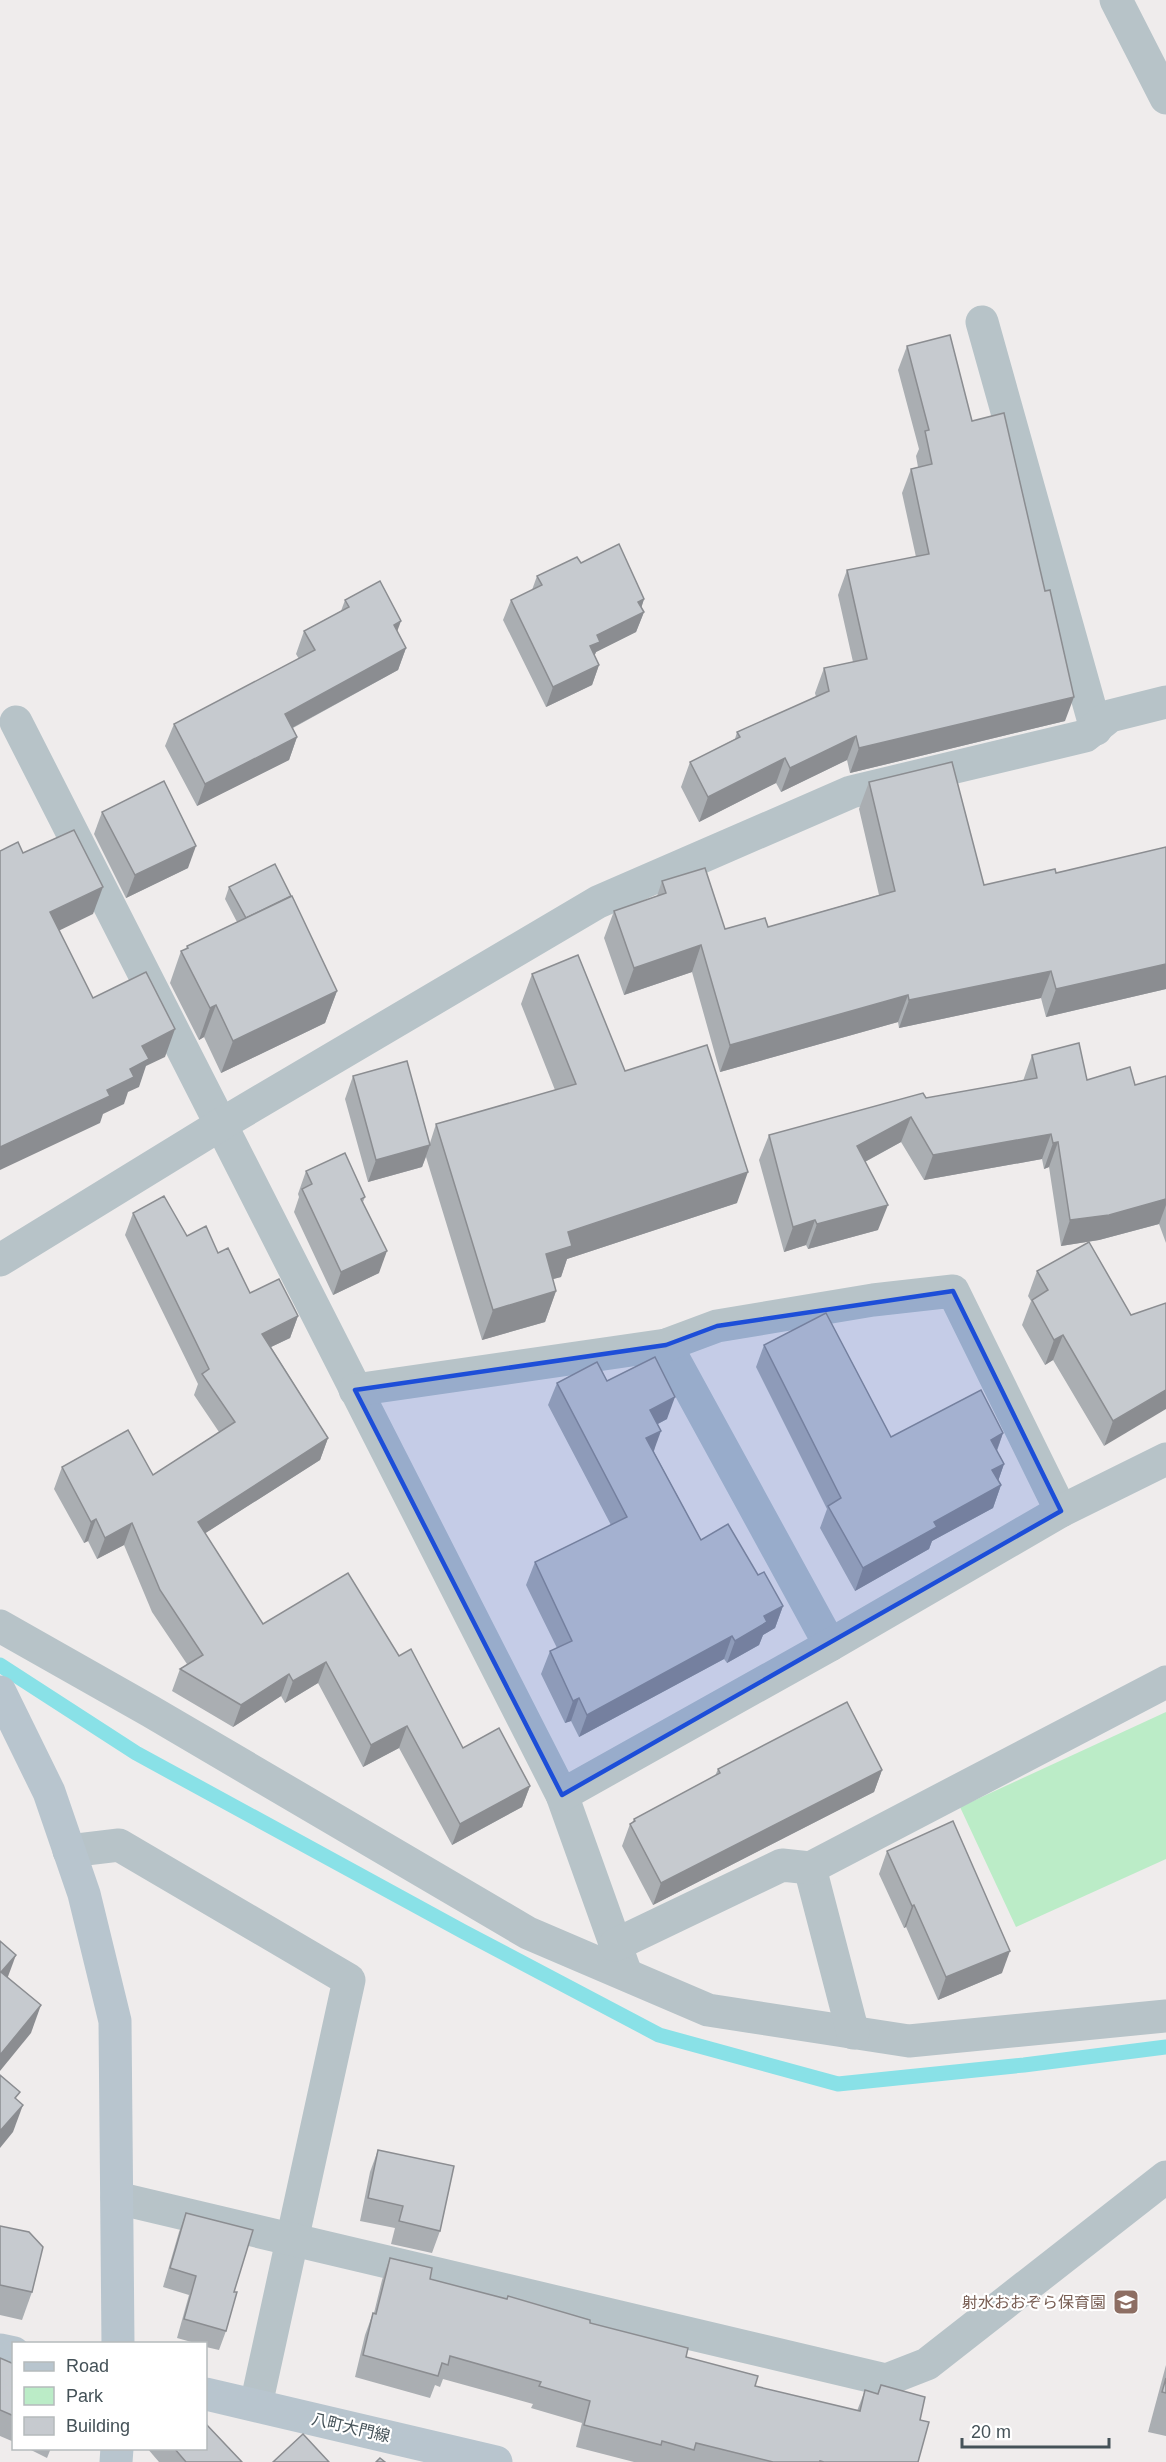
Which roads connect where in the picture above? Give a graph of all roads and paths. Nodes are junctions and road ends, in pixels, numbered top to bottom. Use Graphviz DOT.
graph roads {
  1 [pos="1116,0"];
  2 [pos="1166,98"];
  3 [pos="982,322"];
  4 [pos="1166,702"];
  5 [pos="16,722"];
  6 [pos="1096,729"];
  7 [pos="220,1125"];
  8 [pos="0,1260"];
  9 [pos="666,1345"];
  10 [pos="355,1390"];
  11 [pos="1166,1459"];
  12 [pos="1061,1511"];
  13 [pos="0,1626"];
  14 [pos="830,1645"];
  15 [pos="1166,1682"];
  16 [pos="0,1692"];
  17 [pos="562,1795"];
  18 [pos="69,1851"];
  19 [pos="810,1868"];
  20 [pos="620,1960"];
  21 [pos="1166,2016"];
  22 [pos="853,2033"];
  23 [pos="1166,2177"];
  24 [pos="117,2198"];
  25 [pos="293,2238"];
  26 [pos="118,2342"];
  27 [pos="207,2394"];
  28 [pos="256,2405"];
  29 [pos="496,2462"];
  1 -- 2 [label="street"];
  3 -- 6 [label="street"];
  4 -- 6 [label="street"];
  5 -- 7 [label="street"];
  6 -- 7 [label="street"];
  7 -- 8 [label="street"];
  7 -- 10 [label="street"];
  9 -- 10 [label="street"];
  9 -- 12 [label="street"];
  9 -- 14 [label="street"];
  10 -- 17 [label="street"];
  11 -- 12 [label="street"];
  12 -- 14 [label="street"];
  13 -- 20 [label="street"];
  14 -- 17 [label="street"];
  15 -- 19 [label="street"];
  16 -- 18 [label="street"];
  17 -- 20 [label="street"];
  18 -- 24 [label="street"];
  18 -- 25 [label="street"];
  19 -- 20 [label="street"];
  19 -- 22 [label="street"];
  20 -- 22 [label="street"];
  21 -- 22 [label="street"];
  23 -- 25 [label="street"];
  24 -- 25 [label="street"];
  24 -- 26 [label="street"];
  25 -- 28 [label="street"];
  27 -- 28 [label="street, 八町大門線"];
  28 -- 29 [label="street, 八町大門線"];
}
